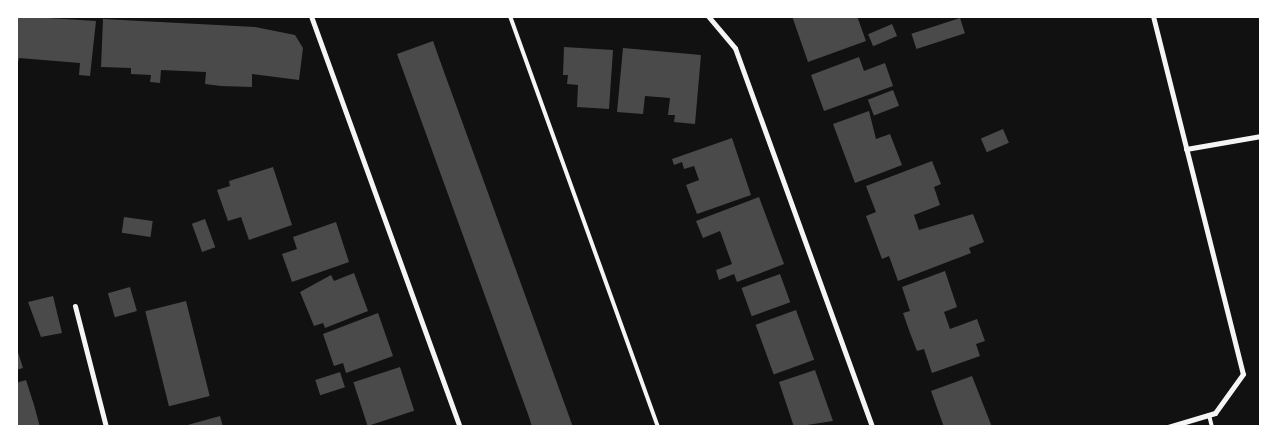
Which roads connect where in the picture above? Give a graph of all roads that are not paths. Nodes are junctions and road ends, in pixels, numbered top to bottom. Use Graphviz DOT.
graph roads {
  1 [pos="311,16"];
  2 [pos="510,16"];
  3 [pos="708,16"];
  4 [pos="1153,16"];
  5 [pos="1261,136"];
  6 [pos="1186,149"];
  7 [pos="75,306"];
  8 [pos="1209,415"];
  9 [pos="106,427"];
  10 [pos="460,427"];
  11 [pos="658,427"];
  12 [pos="872,427"];
  13 [pos="1168,427"];
  14 [pos="1212,427"];
  1 -- 10 [label="street"];
  2 -- 11 [label="lane"];
  3 -- 12 [label="street"];
  4 -- 6 [label="street"];
  5 -- 6 [label="street"];
  6 -- 8 [label="street"];
  7 -- 9 [label="street"];
  8 -- 13 [label="street"];
  8 -- 14 [label="lane"];
}
